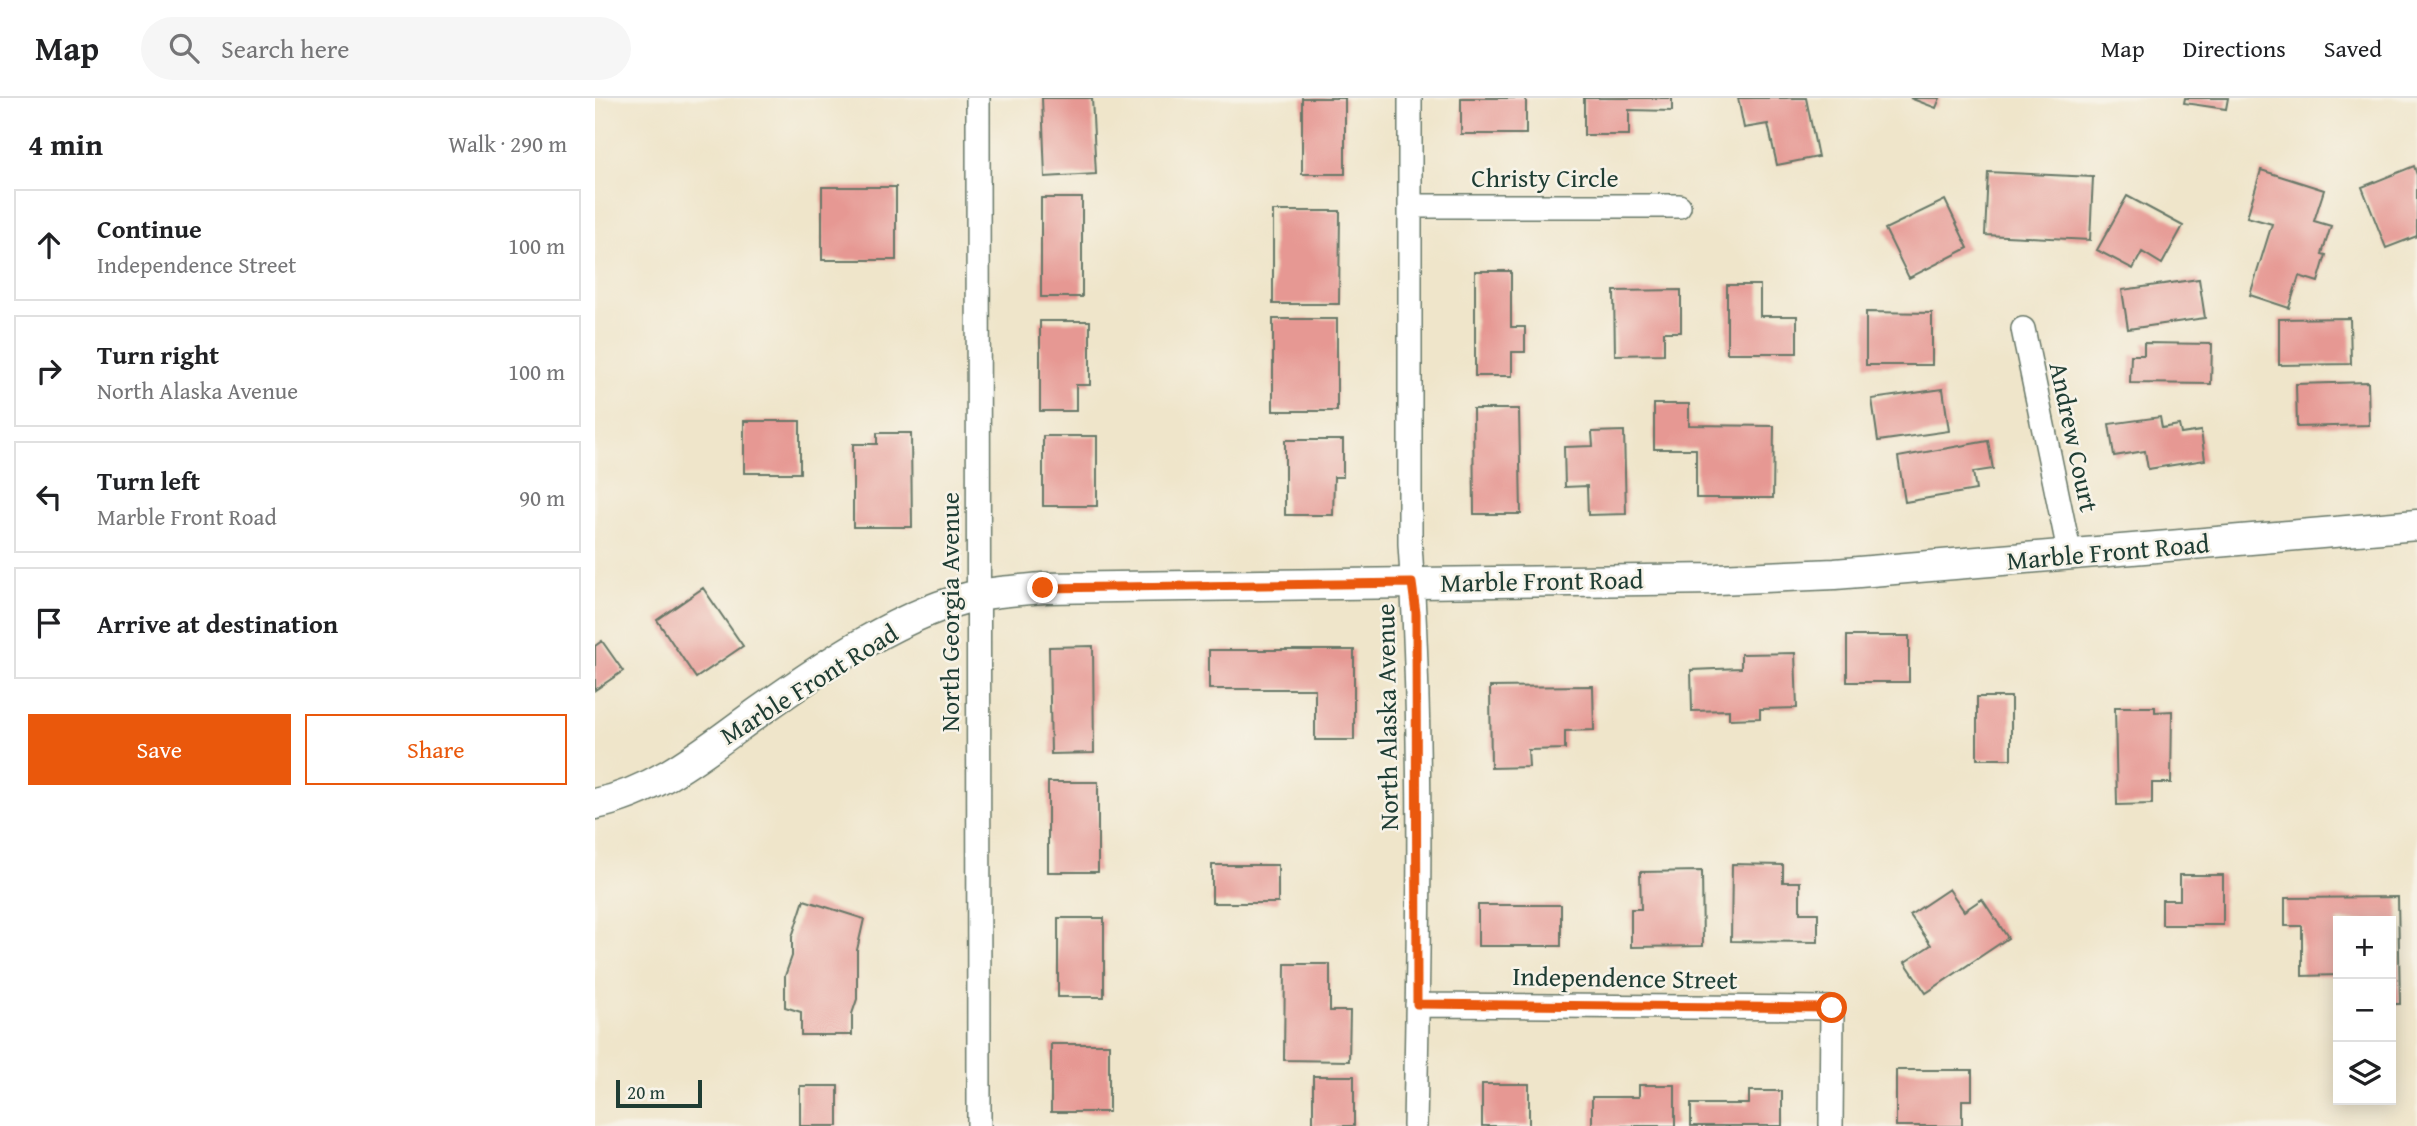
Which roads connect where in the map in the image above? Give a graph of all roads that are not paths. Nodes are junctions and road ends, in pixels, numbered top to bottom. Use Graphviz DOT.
graph roads {
  1 [pos="978,98"];
  2 [pos="1410,98"];
  3 [pos="1411,206"];
  4 [pos="1679,206"];
  5 [pos="2023,328"];
  6 [pos="2417,525"];
  7 [pos="2070,556"];
  8 [pos="1412,583"];
  9 [pos="979,595"];
  10 [pos="595,804"];
  11 [pos="1417,1004"];
  12 [pos="979,1126"];
  13 [pos="1415,1126"];
  14 [pos="1831,1126"];
  1 -- 9 [label="street, North Georgia Avenue"];
  2 -- 3 [label="street, North Alaska Avenue"];
  3 -- 4 [label="street, Christy Circle"];
  3 -- 8 [label="street, North Alaska Avenue"];
  5 -- 7 [label="street, Andrew Court"];
  6 -- 7 [label="street, Marble Front Road"];
  7 -- 8 [label="street, Marble Front Road"];
  8 -- 9 [label="street, Marble Front Road"];
  8 -- 11 [label="street, North Alaska Avenue"];
  9 -- 10 [label="street, Marble Front Road"];
  9 -- 12 [label="street, North Georgia Avenue"];
  11 -- 13 [label="street, North Alaska Avenue"];
  11 -- 14 [label="street, Independence Street"];
}
